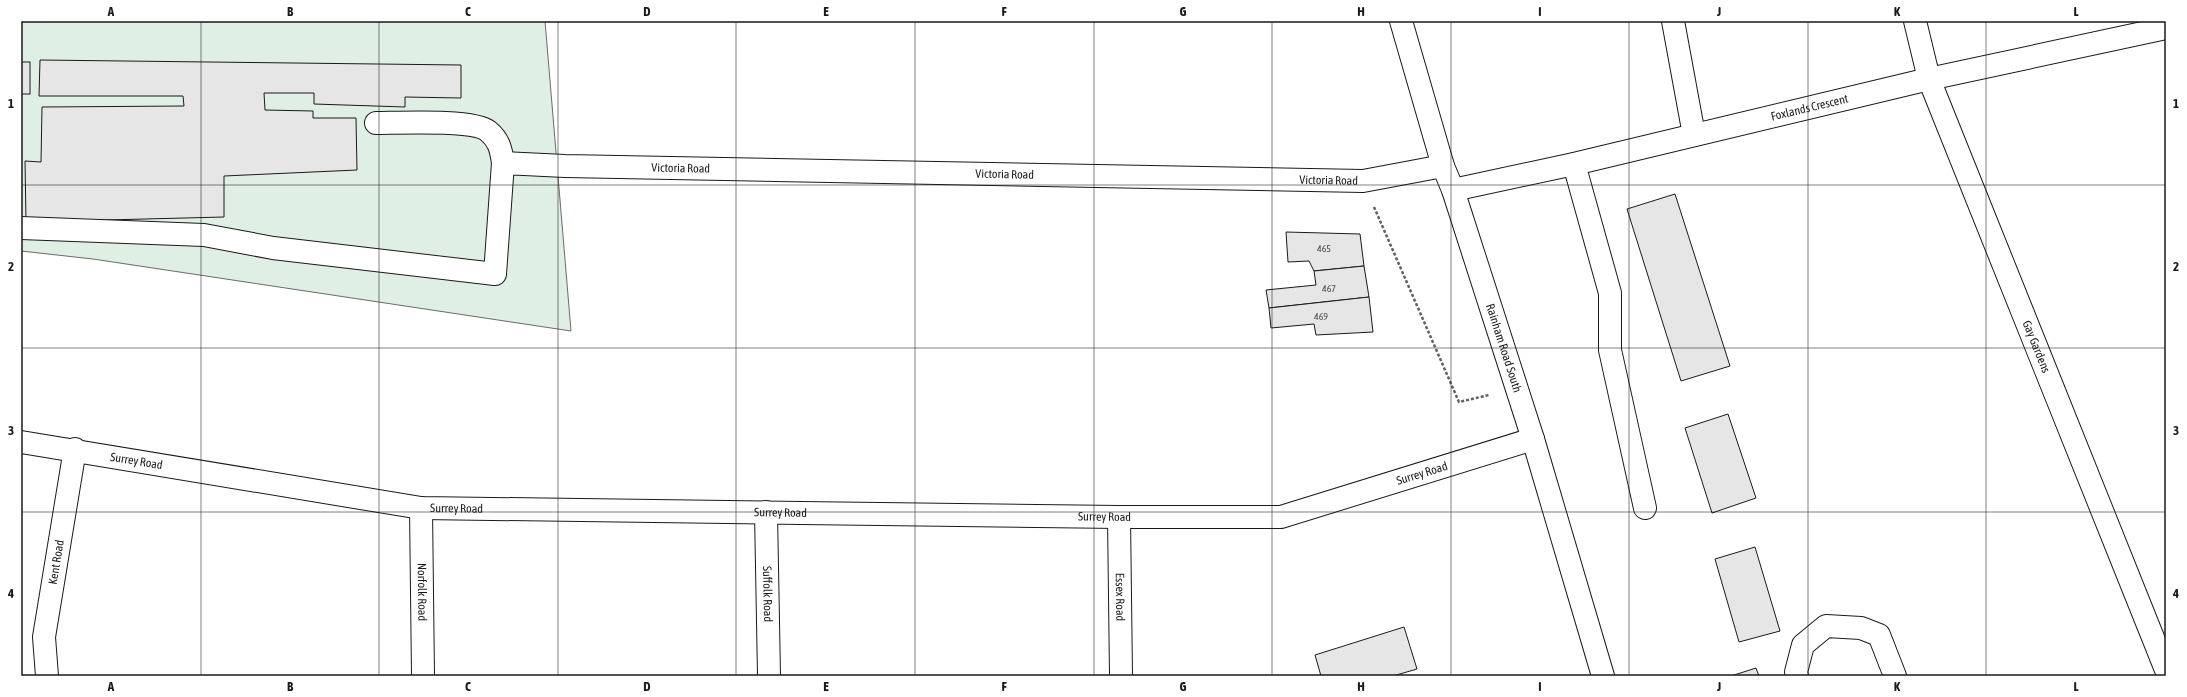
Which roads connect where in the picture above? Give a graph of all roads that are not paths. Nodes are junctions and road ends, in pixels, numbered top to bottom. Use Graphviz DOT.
graph roads {
  1 [pos="1401,21"];
  2 [pos="1673,21"];
  3 [pos="1915,21"];
  4 [pos="2166,28"];
  5 [pos="1929,79"];
  6 [pos="376,123"];
  7 [pos="1694,135"];
  8 [pos="504,162"];
  9 [pos="1574,164"];
  10 [pos="1443,166"];
  11 [pos="1453,190"];
  12 [pos="21,228"];
  13 [pos="1533,439"];
  14 [pos="21,442"];
  15 [pos="75,449"];
  16 [pos="421,508"];
  17 [pos="1645,508"];
  18 [pos="766,512"];
  19 [pos="1119,517"];
  20 [pos="2166,670"];
  21 [pos="46,676"];
  22 [pos="423,676"];
  23 [pos="769,676"];
  24 [pos="1121,676"];
  25 [pos="1603,676"];
  26 [pos="1797,676"];
  27 [pos="1895,676"];
  1 -- 10 [label="street, Rainham Road South"];
  2 -- 7 [label="street"];
  3 -- 5 [label="street, Gay Gardens"];
  4 -- 5 [label="street, Foxlands Crescent"];
  5 -- 7 [label="street, Foxlands Crescent"];
  5 -- 20 [label="street, Gay Gardens"];
  6 -- 8 [label="street"];
  7 -- 9 [label="street, Foxlands Crescent"];
  8 -- 10 [label="street, Victoria Road"];
  8 -- 12 [label="street"];
  9 -- 11 [label="street, Foxlands Crescent"];
  9 -- 17 [label="street"];
  10 -- 11 [label="street, Rainham Road South"];
  11 -- 13 [label="street, Rainham Road South"];
  13 -- 19 [label="street, Surrey Road"];
  13 -- 25 [label="street, Rainham Road South"];
  14 -- 15 [label="street, Surrey Road"];
  15 -- 16 [label="street, Surrey Road"];
  15 -- 21 [label="street, Kent Road"];
  16 -- 18 [label="street, Surrey Road"];
  16 -- 22 [label="street, Norfolk Road"];
  18 -- 19 [label="street, Surrey Road"];
  18 -- 23 [label="street, Suffolk Road"];
  19 -- 24 [label="street, Essex Road"];
  26 -- 27 [label="street"];
}
